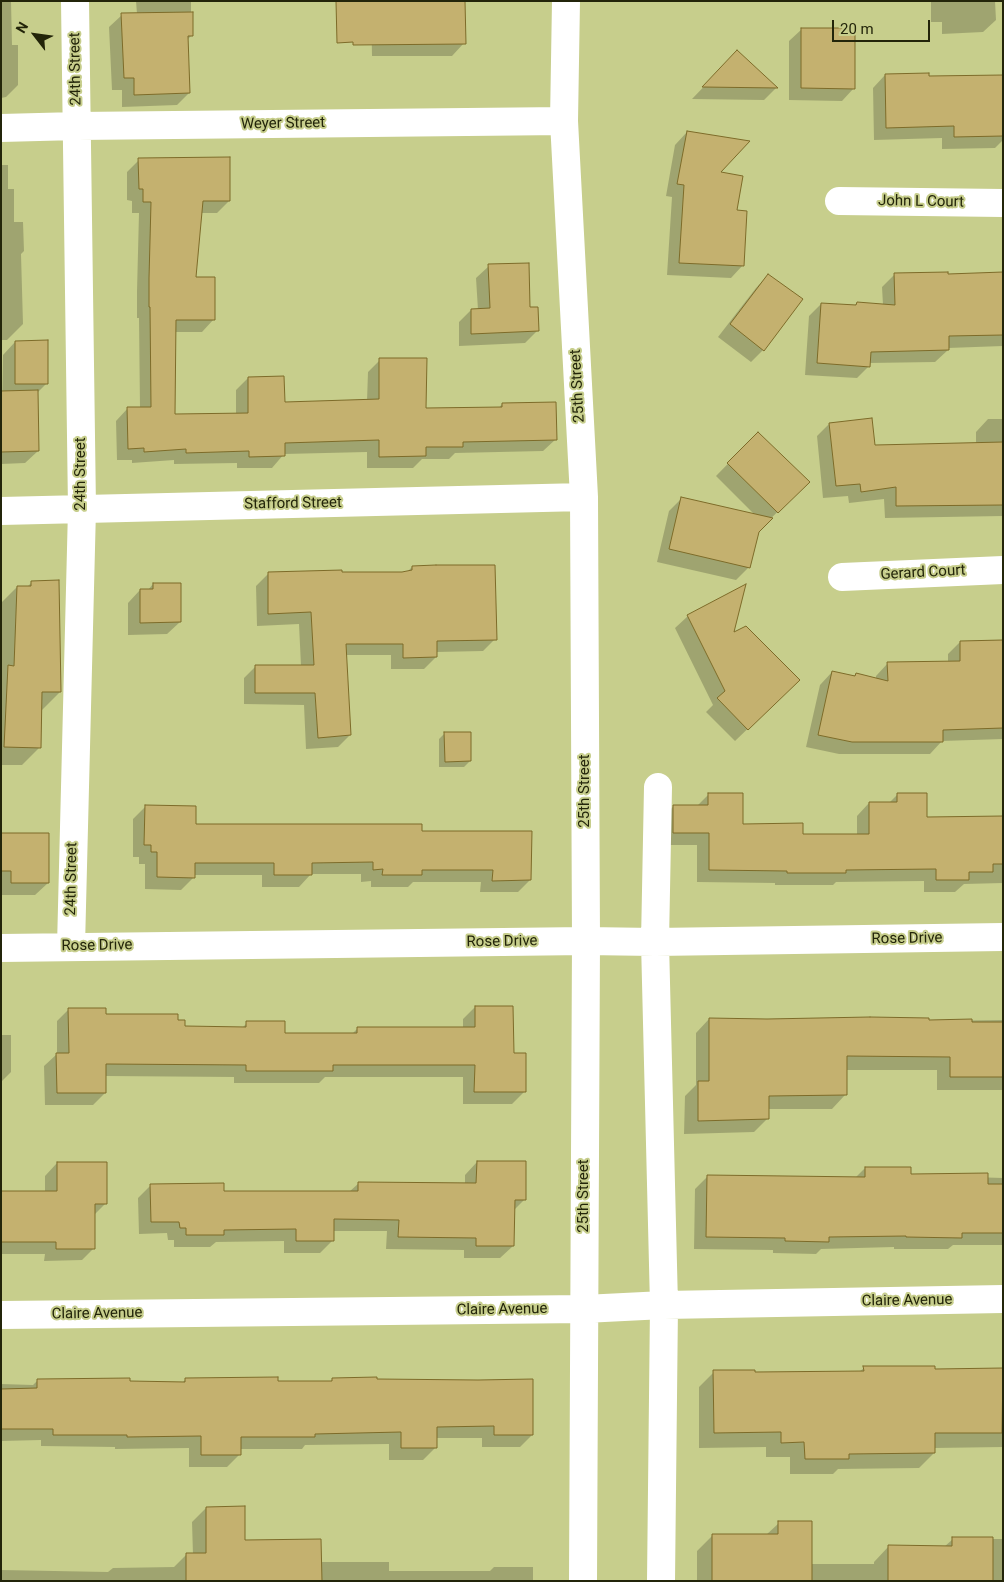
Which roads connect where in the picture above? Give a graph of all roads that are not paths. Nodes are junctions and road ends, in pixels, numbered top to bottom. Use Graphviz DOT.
graph roads {
  1 [pos="75,1"];
  2 [pos="566,1"];
  3 [pos="564,121"];
  4 [pos="77,126"];
  5 [pos="1,128"];
  6 [pos="839,201"];
  7 [pos="1003,203"];
  8 [pos="584,497"];
  9 [pos="82,509"];
  10 [pos="1,511"];
  11 [pos="1003,570"];
  12 [pos="842,577"];
  13 [pos="658,787"];
  14 [pos="1003,937"];
  15 [pos="586,941"];
  16 [pos="655,942"];
  17 [pos="70,946"];
  18 [pos="1,948"];
  19 [pos="1003,1299"];
  20 [pos="664,1305"];
  21 [pos="584,1309"];
  22 [pos="1,1315"];
  23 [pos="583,1581"];
  24 [pos="662,1581"];
  1 -- 4 [label="street, 24th Street"];
  2 -- 3 [label="street, 25th Street"];
  3 -- 4 [label="street, Weyer Street"];
  3 -- 8 [label="street, 25th Street"];
  4 -- 5 [label="street, Weyer Street"];
  4 -- 9 [label="street, 24th Street"];
  6 -- 7 [label="street, John L Court"];
  8 -- 9 [label="street, Stafford Street"];
  8 -- 15 [label="street, 25th Street"];
  9 -- 10 [label="street, Stafford Street"];
  9 -- 17 [label="street, 24th Street"];
  11 -- 12 [label="street, Gerard Court"];
  13 -- 16 [label="street"];
  14 -- 16 [label="street, Rose Drive"];
  15 -- 16 [label="street, Rose Drive"];
  15 -- 17 [label="street, Rose Drive"];
  15 -- 21 [label="street, 25th Street"];
  16 -- 20 [label="street"];
  17 -- 18 [label="street, Rose Drive"];
  19 -- 20 [label="street, Claire Avenue"];
  20 -- 21 [label="street, Claire Avenue"];
  20 -- 24 [label="street"];
  21 -- 22 [label="street, Claire Avenue"];
  21 -- 23 [label="street, 25th Street"];
}
